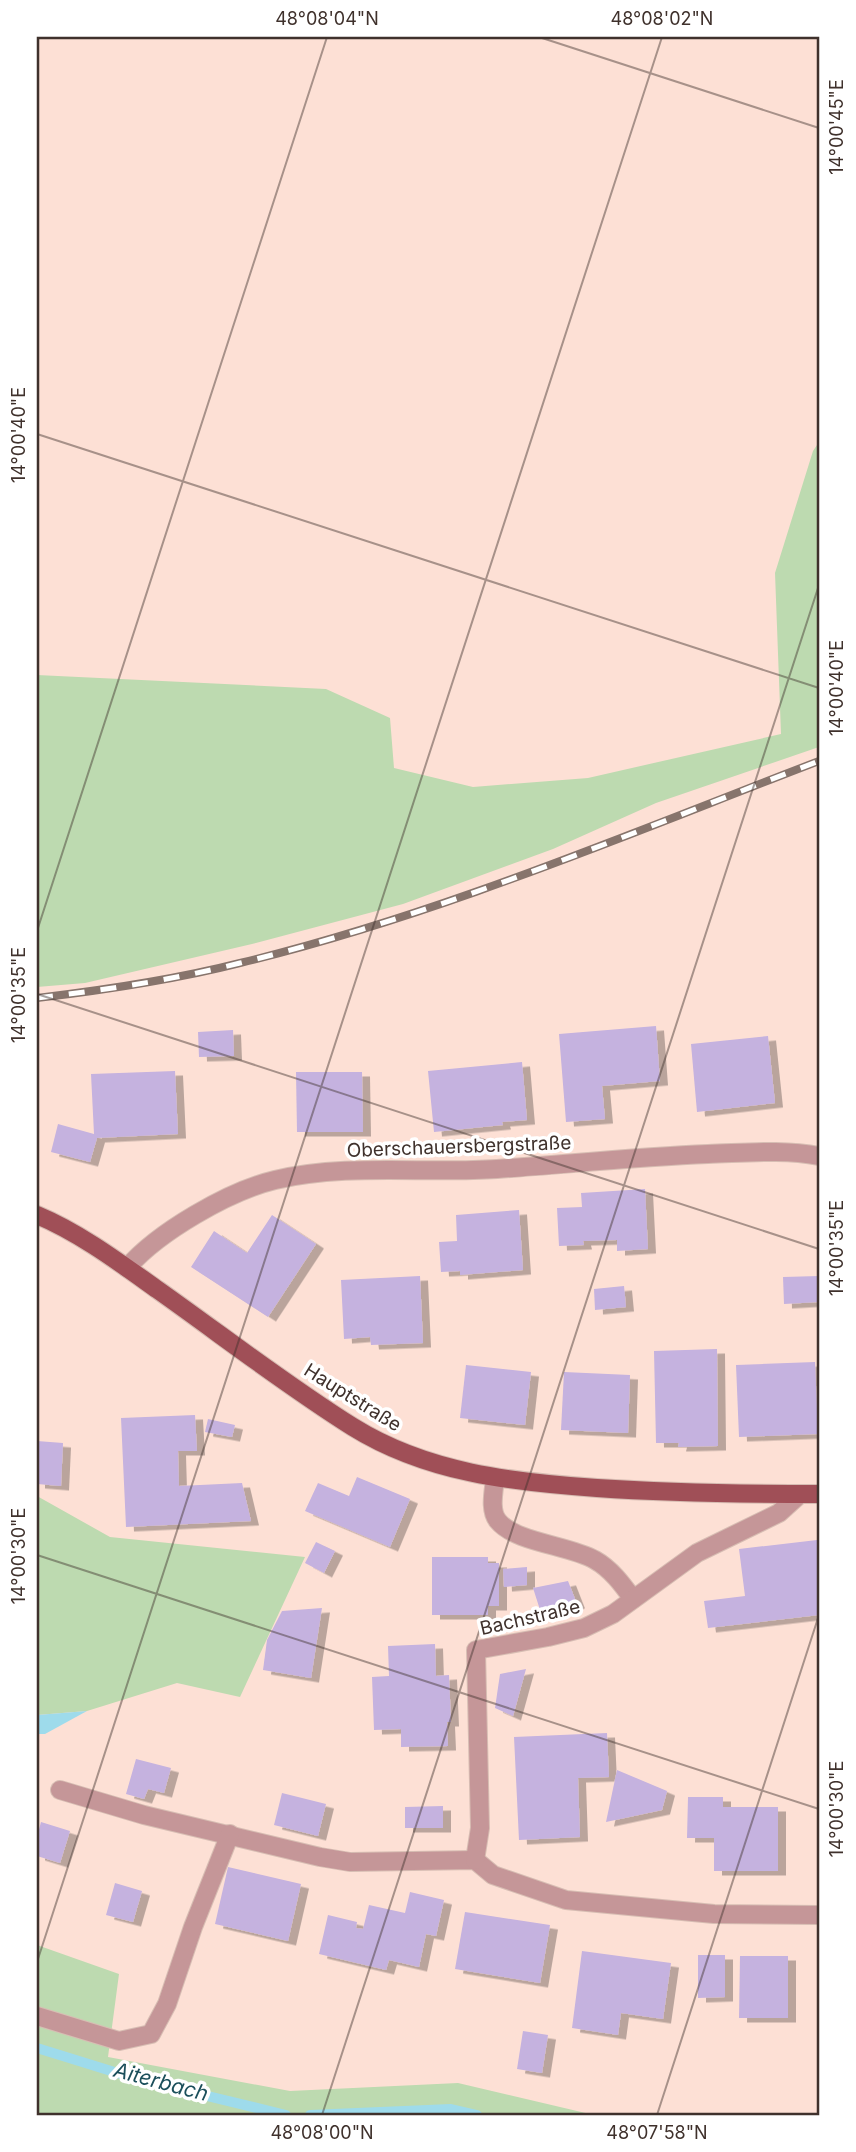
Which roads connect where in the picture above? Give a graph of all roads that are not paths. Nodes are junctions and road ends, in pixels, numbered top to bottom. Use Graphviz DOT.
graph roads {
  1 [pos="819,1156"];
  2 [pos="37,1215"];
  3 [pos="127,1268"];
  4 [pos="495,1478"];
  5 [pos="800,1494"];
  6 [pos="819,1494"];
  7 [pos="633,1599"];
  8 [pos="60,1790"];
  9 [pos="237,1835"];
  10 [pos="475,1860"];
  11 [pos="819,1915"];
  12 [pos="37,2016"];
  1 -- 3 [label="street, Oberschauersbergstraße"];
  2 -- 3 [label="main road, Hauptstraße"];
  3 -- 4 [label="main road, Hauptstraße"];
  4 -- 5 [label="main road, Hauptstraße"];
  4 -- 7 [label="street"];
  5 -- 6 [label="main road, Hauptstraße"];
  5 -- 7 [label="street"];
  7 -- 10 [label="street, Bachstraße"];
  8 -- 9 [label="street"];
  9 -- 10 [label="street"];
  9 -- 12 [label="street"];
  10 -- 11 [label="street"];
}
